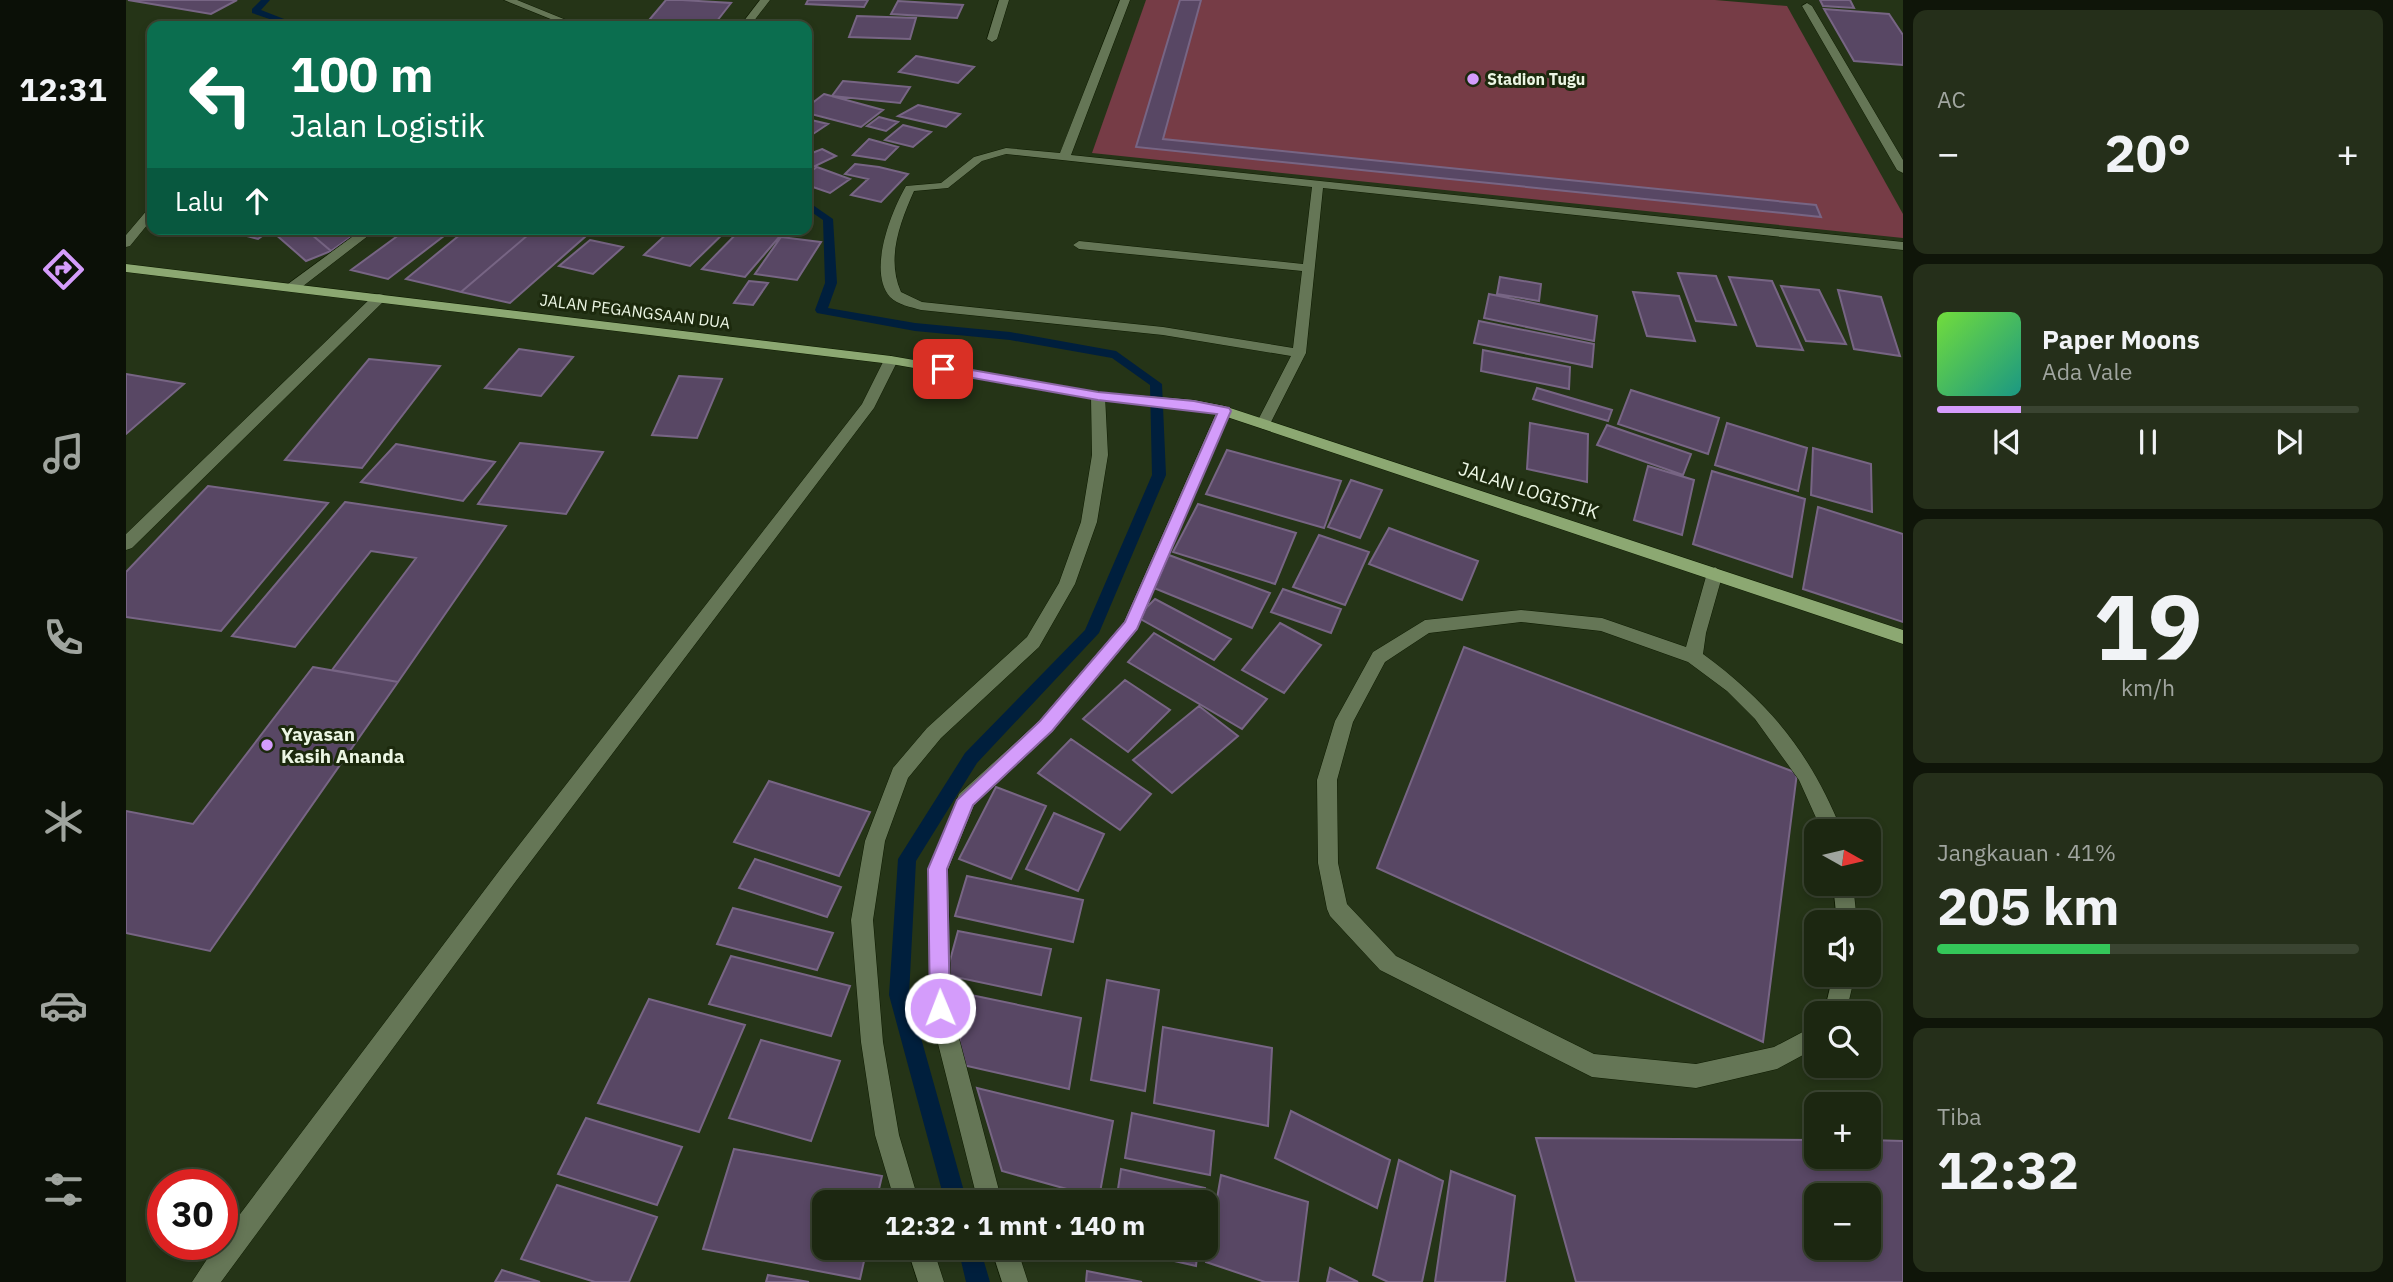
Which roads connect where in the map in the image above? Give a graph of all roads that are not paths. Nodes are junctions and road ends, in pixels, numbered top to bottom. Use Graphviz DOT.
graph roads {
  1 [pos="509,0"];
  2 [pos="765,0"];
  3 [pos="1004,0"];
  4 [pos="1125,0"];
  5 [pos="1807,6"];
  6 [pos="566,21"];
  7 [pos="750,21"];
  8 [pos="992,39"];
  9 [pos="1064,158"];
  10 [pos="1903,170"];
  11 [pos="1318,184"];
  12 [pos="147,218"];
  13 [pos="363,235"];
  14 [pos="126,243"];
  15 [pos="1079,245"];
  16 [pos="1903,246"];
  17 [pos="126,268"];
  18 [pos="1308,268"];
  19 [pos="293,287"];
  20 [pos="379,298"];
  21 [pos="1299,353"];
  22 [pos="891,360"];
  23 [pos="1098,396"];
  24 [pos="1138,401"];
  25 [pos="1224,411"];
  26 [pos="1262,424"];
  27 [pos="126,544"];
  28 [pos="1715,573"];
  29 [pos="1903,637"];
  30 [pos="1694,657"];
  31 [pos="1827,819"];
  32 [pos="1804,1043"];
  33 [pos="903,1190"];
  34 [pos="987,1190"];
  35 [pos="924,1260"];
  36 [pos="1008,1260"];
  37 [pos="205,1282"];
  38 [pos="932,1282"];
  39 [pos="1014,1282"];
  1 -- 6 [label="street"];
  2 -- 7 [label="street"];
  3 -- 8 [label="street"];
  4 -- 9 [label="street"];
  5 -- 10 [label="street"];
  9 -- 11 [label="street"];
  9 -- 21 [label="street"];
  11 -- 16 [label="street"];
  11 -- 18 [label="street"];
  12 -- 14 [label="street"];
  13 -- 19 [label="street"];
  15 -- 18 [label="street"];
  17 -- 19 [label="main road, JALAN PEGANGSAAN DUA"];
  18 -- 21 [label="street"];
  19 -- 20 [label="main road, JALAN PEGANGSAAN DUA"];
  20 -- 22 [label="main road, JALAN PEGANGSAAN DUA"];
  20 -- 27 [label="street"];
  21 -- 26 [label="street"];
  22 -- 23 [label="main road, JALAN PEGANGSAAN DUA"];
  22 -- 37 [label="street"];
  23 -- 24 [label="main road, JALAN PEGANGSAAN DUA"];
  23 -- 33 [label="street"];
  24 -- 25 [label="main road, JALAN LOGISTIK"];
  25 -- 26 [label="main road, JALAN LOGISTIK"];
  25 -- 34 [label="street"];
  26 -- 28 [label="main road, JALAN LOGISTIK"];
  28 -- 29 [label="main road, JALAN LOGISTIK"];
  28 -- 30 [label="street"];
  30 -- 31 [label="street"];
  30 -- 32 [label="street"];
  35 -- 38 [label="street"];
  36 -- 39 [label="street"];
}
